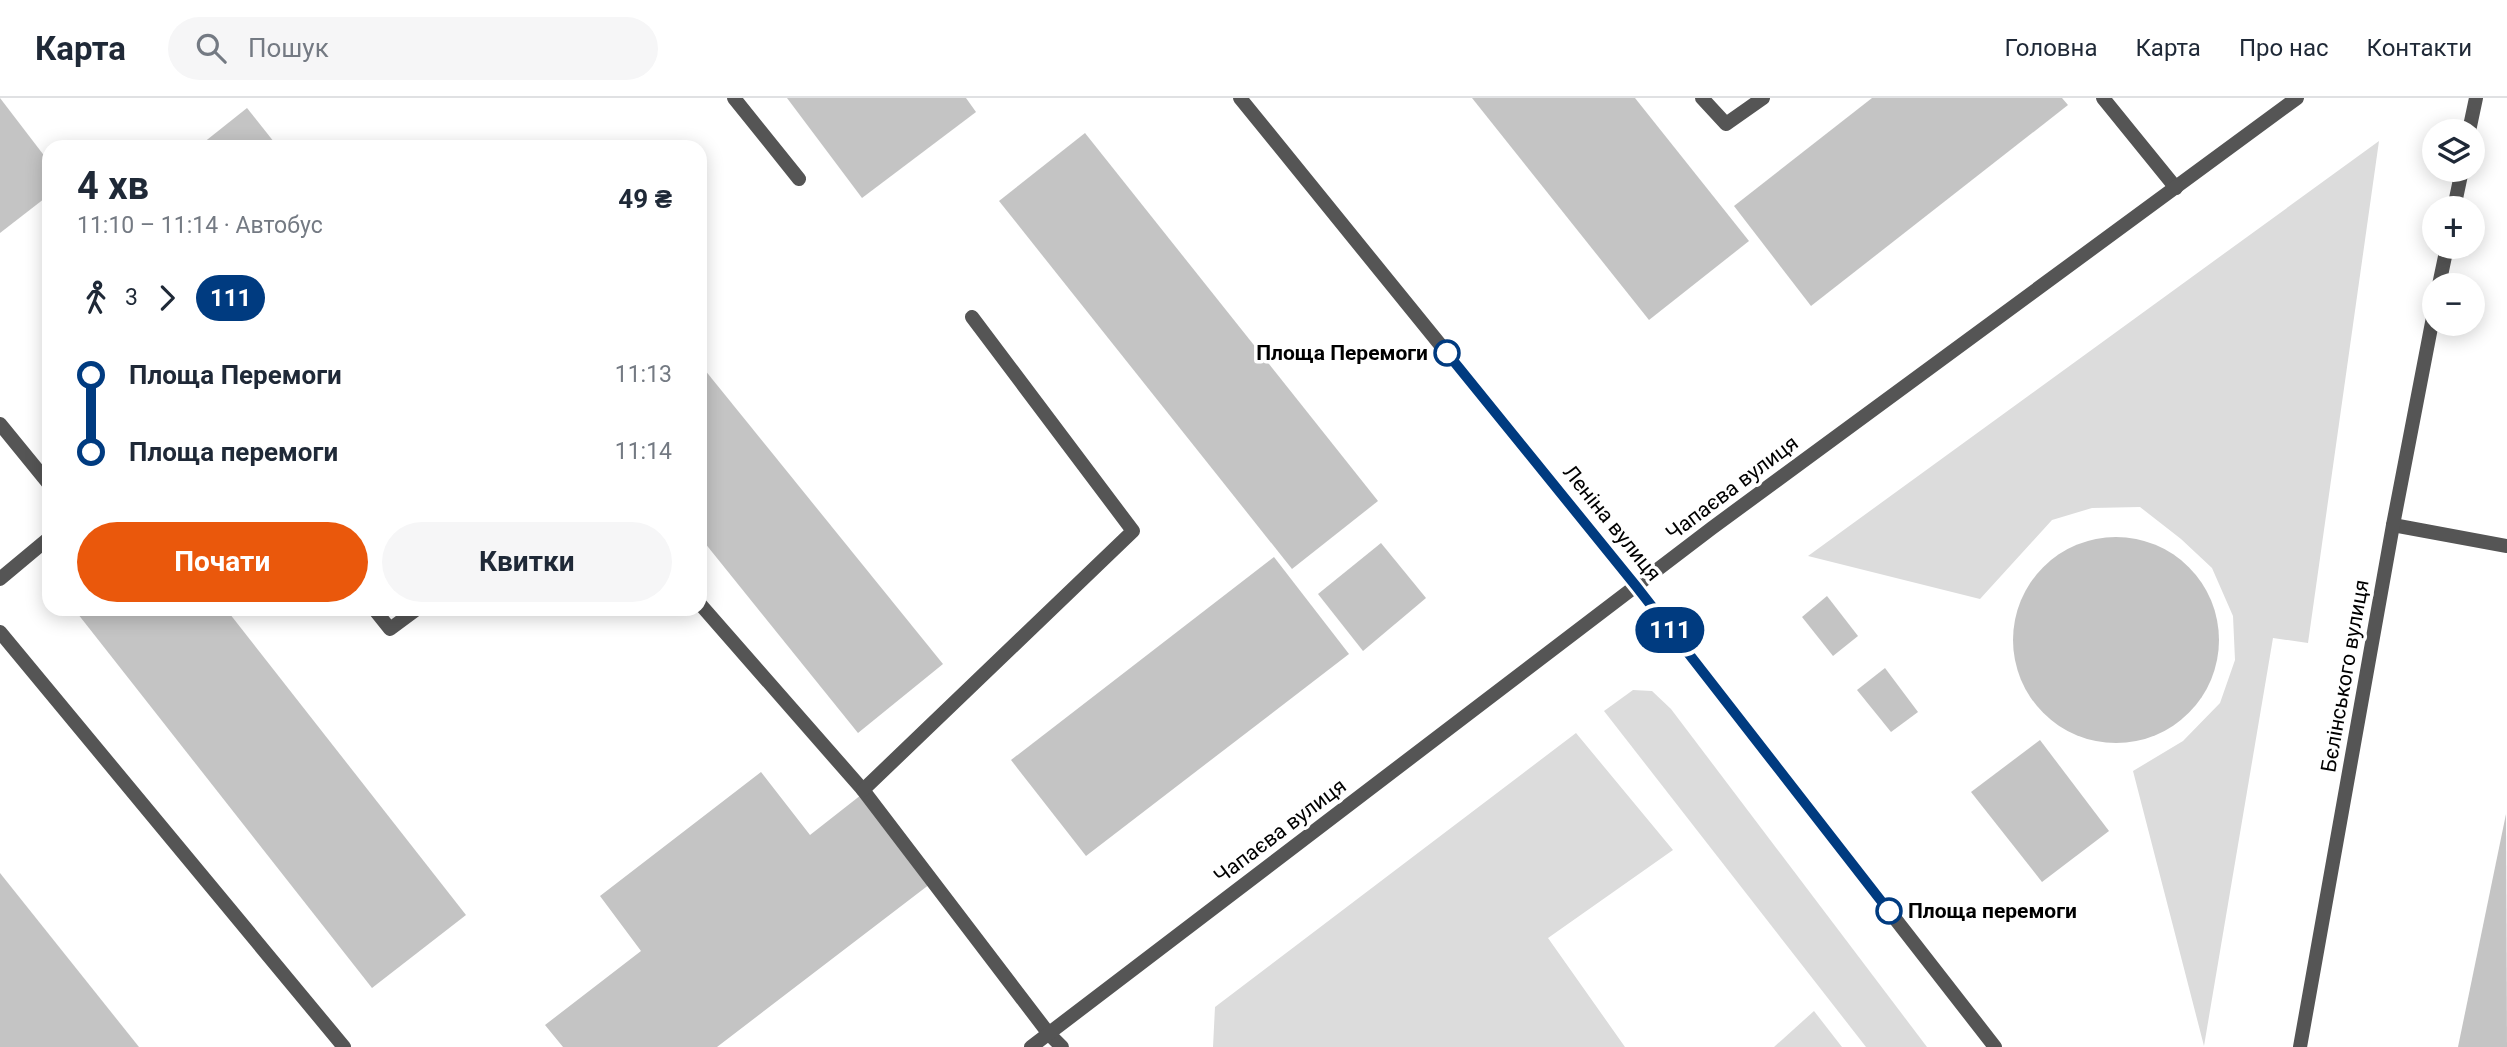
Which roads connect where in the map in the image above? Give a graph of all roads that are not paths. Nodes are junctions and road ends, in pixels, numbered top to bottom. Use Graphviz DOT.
graph roads {
  1 [pos="734,98"];
  2 [pos="1240,98"];
  3 [pos="1702,98"];
  4 [pos="1763,98"];
  5 [pos="2103,98"];
  6 [pos="2297,98"];
  7 [pos="2476,98"];
  8 [pos="2472,119"];
  9 [pos="799,179"];
  10 [pos="2176,188"];
  11 [pos="972,317"];
  12 [pos="2429,336"];
  13 [pos="0,424"];
  14 [pos="42,475"];
  15 [pos="2393,525"];
  16 [pos="42,544"];
  17 [pos="2507,546"];
  18 [pos="0,579"];
  19 [pos="1636,586"];
  20 [pos="707,612"];
  21 [pos="380,616"];
  22 [pos="408,616"];
  23 [pos="0,632"];
  24 [pos="863,790"];
  25 [pos="1049,1034"];
  26 [pos="344,1047"];
  27 [pos="1031,1047"];
  28 [pos="1062,1047"];
  29 [pos="1995,1047"];
  30 [pos="2300,1047"];
  1 -- 9 [label="street"];
  2 -- 19 [label="street, Леніна вулиця"];
  3 -- 4 [label="street"];
  5 -- 10 [label="street"];
  6 -- 10 [label="street, Чапаєва вулиця"];
  7 -- 8 [label="street"];
  10 -- 19 [label="street, Чапаєва вулиця"];
  11 -- 24 [label="street"];
  12 -- 15 [label="street, Бєлінського вулиця"];
  13 -- 14 [label="street"];
  15 -- 17 [label="street"];
  15 -- 30 [label="street, Бєлінського вулиця"];
  16 -- 18 [label="street"];
  19 -- 25 [label="street, Чапаєва вулиця"];
  19 -- 29 [label="street, Леніна вулиця"];
  20 -- 24 [label="street"];
  21 -- 22 [label="street"];
  23 -- 26 [label="street"];
  24 -- 25 [label="street"];
  25 -- 27 [label="street, Чапаєва вулиця"];
  25 -- 28 [label="street"];
}
